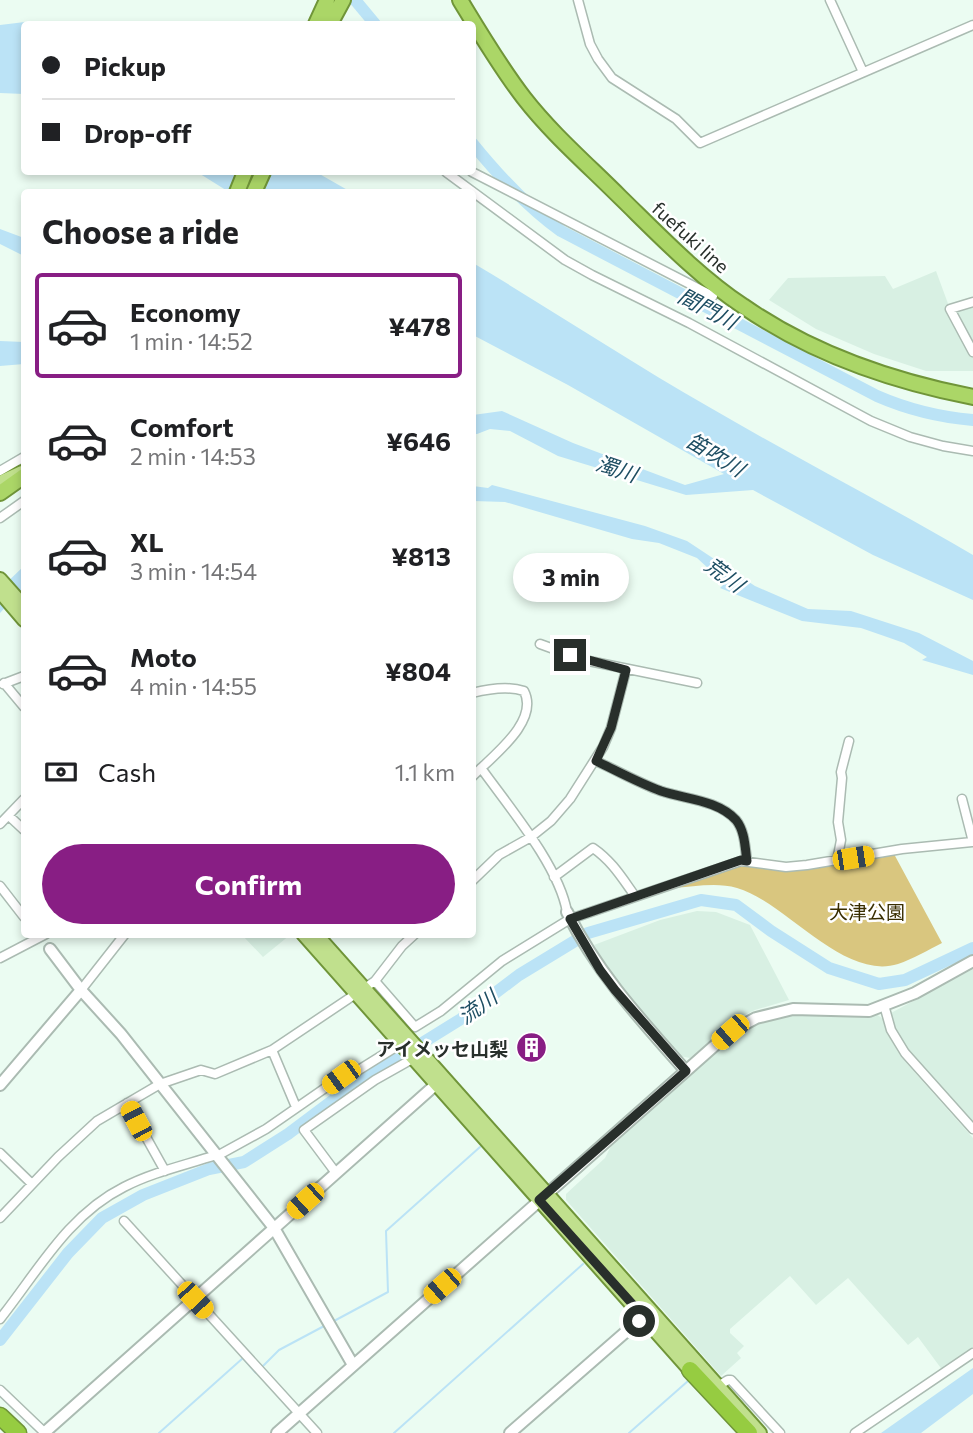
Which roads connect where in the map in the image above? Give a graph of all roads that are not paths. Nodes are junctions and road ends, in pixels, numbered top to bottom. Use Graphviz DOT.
graph roads {
  1 [pos="327,0"];
  2 [pos="343,0"];
  3 [pos="455,0"];
  4 [pos="460,0"];
  5 [pos="578,0"];
  6 [pos="831,0"];
  7 [pos="317,21"];
  8 [pos="332,21"];
  9 [pos="471,21"];
  10 [pos="473,21"];
  11 [pos="973,25"];
  12 [pos="476,27"];
  13 [pos="476,28"];
  14 [pos="481,35"];
  15 [pos="863,72"];
  16 [pos="476,174"];
  17 [pos="450,175"];
  18 [pos="469,189"];
  19 [pos="476,194"];
  20 [pos="713,296"];
  21 [pos="973,302"];
  22 [pos="973,352"];
  23 [pos="973,397"];
  24 [pos="973,451"];
  25 [pos="21,459"];
  26 [pos="0,471"];
  27 [pos="21,472"];
  28 [pos="21,478"];
  29 [pos="0,482"];
  30 [pos="21,489"];
  31 [pos="0,493"];
  32 [pos="0,503"];
  33 [pos="21,503"];
  34 [pos="0,518"];
  35 [pos="0,579"];
  36 [pos="0,592"];
  37 [pos="21,603"];
  38 [pos="21,616"];
  39 [pos="540,644"];
  40 [pos="626,670"];
  41 [pos="21,677"];
  42 [pos="697,683"];
  43 [pos="2,684"];
  44 [pos="476,692"];
  45 [pos="21,704"];
  46 [pos="849,741"];
  47 [pos="596,761"];
  48 [pos="481,768"];
  49 [pos="476,773"];
  50 [pos="962,799"];
  51 [pos="21,802"];
  52 [pos="9,816"];
  53 [pos="0,824"];
  54 [pos="21,827"];
  55 [pos="531,837"];
  56 [pos="973,842"];
  57 [pos="747,861"];
  58 [pos="837,861"];
  59 [pos="476,877"];
  60 [pos="554,877"];
  61 [pos="0,886"];
  62 [pos="635,896"];
  63 [pos="21,913"];
  64 [pos="571,919"];
  65 [pos="38,938"];
  66 [pos="43,938"];
  67 [pos="122,938"];
  68 [pos="308,938"];
  69 [pos="320,938"];
  70 [pos="411,938"];
  71 [pos="50,949"];
  72 [pos="0,958"];
  73 [pos="973,961"];
  74 [pos="366,988"];
  75 [pos="81,990"];
  76 [pos="884,1005"];
  77 [pos="410,1048"];
  78 [pos="272,1050"];
  79 [pos="686,1071"];
  80 [pos="440,1080"];
  81 [pos="160,1084"];
  82 [pos="0,1085"];
  83 [pos="127,1103"];
  84 [pos="296,1107"];
  85 [pos="973,1129"];
  86 [pos="0,1153"];
  87 [pos="217,1156"];
  88 [pos="165,1171"];
  89 [pos="337,1173"];
  90 [pos="32,1184"];
  91 [pos="543,1196"];
  92 [pos="0,1218"];
  93 [pos="124,1221"];
  94 [pos="274,1228"];
  95 [pos="195,1300"];
  96 [pos="644,1317"];
  97 [pos="0,1319"];
  98 [pos="973,1353"];
  99 [pos="353,1365"];
  100 [pos="690,1370"];
  101 [pos="718,1386"];
  102 [pos="0,1390"];
  103 [pos="299,1413"];
  104 [pos="0,1416"];
  105 [pos="18,1433"];
  106 [pos="45,1433"];
  107 [pos="276,1433"];
  108 [pos="317,1433"];
  109 [pos="510,1433"];
  110 [pos="747,1433"];
  111 [pos="760,1433"];
  112 [pos="780,1433"];
  113 [pos="855,1433"];
  1 -- 7 [label="highway"];
  2 -- 8 [label="highway"];
  3 -- 9 [label="highway"];
  4 -- 10 [label="highway, fuefuki line"];
  5 -- 15 [label="street"];
  6 -- 15 [label="street"];
  11 -- 15 [label="street"];
  12 -- 14 [label="highway, fuefuki line"];
  13 -- 14 [label="highway"];
  14 -- 23 [label="highway, fuefuki line"];
  16 -- 20 [label="street"];
  17 -- 18 [label="street"];
  19 -- 24 [label="street"];
  21 -- 22 [label="street"];
  25 -- 26 [label="street"];
  27 -- 29 [label="main road"];
  28 -- 31 [label="highway"];
  30 -- 32 [label="highway"];
  33 -- 34 [label="street"];
  35 -- 37 [label="main road"];
  36 -- 38 [label="main road"];
  39 -- 40 [label="street"];
  40 -- 42 [label="street"];
  40 -- 47 [label="street"];
  41 -- 43 [label="street"];
  43 -- 45 [label="street"];
  44 -- 48 [label="street"];
  46 -- 58 [label="street"];
  47 -- 55 [label="street"];
  47 -- 57 [label="street"];
  48 -- 49 [label="street"];
  48 -- 55 [label="street"];
  50 -- 56 [label="street"];
  51 -- 52 [label="street"];
  52 -- 53 [label="street"];
  52 -- 54 [label="street"];
  55 -- 59 [label="street"];
  55 -- 60 [label="street"];
  56 -- 58 [label="street"];
  57 -- 58 [label="street"];
  57 -- 62 [label="street"];
  60 -- 62 [label="street"];
  60 -- 64 [label="street"];
  61 -- 63 [label="street"];
  62 -- 64 [label="street"];
  64 -- 74 [label="street"];
  64 -- 79 [label="street"];
  65 -- 72 [label="street"];
  66 -- 71 [label="street"];
  67 -- 75 [label="street"];
  68 -- 74 [label="main road"];
  69 -- 74 [label="main road"];
  70 -- 74 [label="street"];
  71 -- 75 [label="street"];
  73 -- 76 [label="street"];
  74 -- 77 [label="main road"];
  74 -- 78 [label="street"];
  75 -- 81 [label="street"];
  75 -- 82 [label="street"];
  76 -- 79 [label="street"];
  76 -- 85 [label="street"];
  77 -- 80 [label="main road"];
  77 -- 84 [label="street"];
  77 -- 89 [label="street"];
  78 -- 81 [label="street"];
  78 -- 84 [label="street"];
  79 -- 91 [label="street"];
  80 -- 89 [label="street"];
  80 -- 91 [label="main road"];
  81 -- 83 [label="street"];
  81 -- 87 [label="street"];
  83 -- 88 [label="street"];
  83 -- 90 [label="street"];
  84 -- 87 [label="street"];
  86 -- 90 [label="street"];
  87 -- 88 [label="street"];
  87 -- 94 [label="street"];
  88 -- 97 [label="street"];
  89 -- 94 [label="street"];
  90 -- 92 [label="street"];
  91 -- 96 [label="main road"];
  91 -- 99 [label="street"];
  91 -- 101 [label="main road"];
  93 -- 95 [label="street"];
  94 -- 95 [label="street"];
  94 -- 99 [label="street"];
  95 -- 103 [label="street"];
  95 -- 106 [label="street"];
  96 -- 100 [label="main road"];
  96 -- 109 [label="street"];
  98 -- 113 [label="street"];
  99 -- 103 [label="street"];
  100 -- 110 [label="highway"];
  101 -- 111 [label="main road"];
  101 -- 112 [label="street"];
  102 -- 106 [label="street"];
  103 -- 107 [label="street"];
  103 -- 108 [label="street"];
  104 -- 105 [label="highway"];
}
